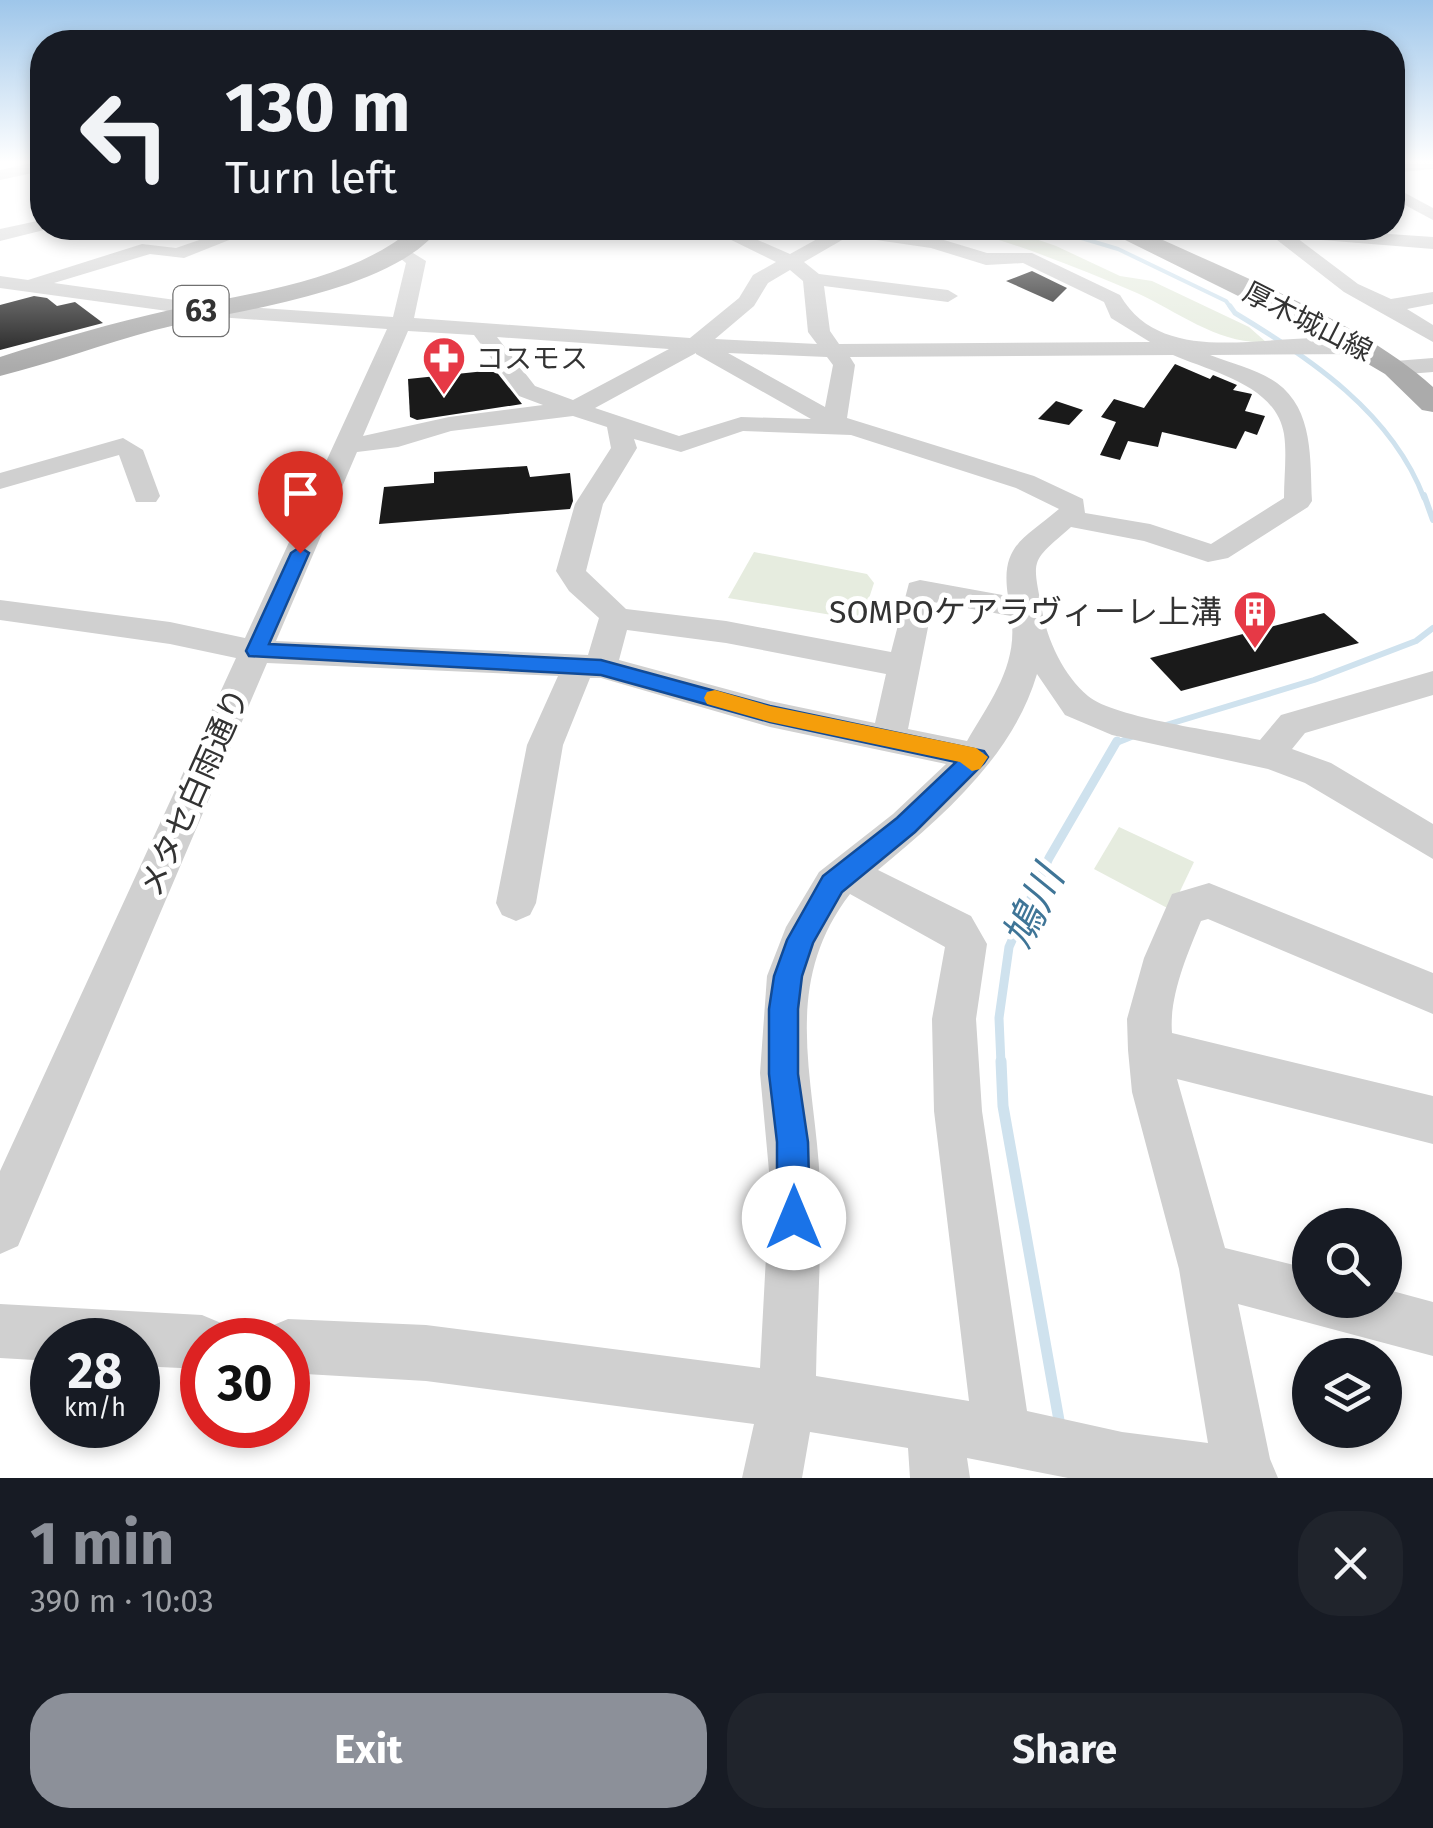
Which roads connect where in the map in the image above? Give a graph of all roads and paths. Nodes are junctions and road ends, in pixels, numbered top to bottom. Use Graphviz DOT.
graph roads {
  1 [pos="1405,239"];
  2 [pos="216,240"];
  3 [pos="411,240"];
  4 [pos="417,240"];
  5 [pos="744,240"];
  6 [pos="825,240"];
  7 [pos="914,240"];
  8 [pos="1144,240"];
  9 [pos="1287,240"];
  10 [pos="1433,241"];
  11 [pos="794,262"];
  12 [pos="813,279"];
  13 [pos="0,282"];
  14 [pos="958,283"];
  15 [pos="27,286"];
  16 [pos="0,294"];
  17 [pos="1433,298"];
  18 [pos="1389,306"];
  19 [pos="204,310"];
  20 [pos="401,324"];
  21 [pos="480,329"];
  22 [pos="1433,335"];
  23 [pos="696,344"];
  24 [pos="1360,347"];
  25 [pos="1180,350"];
  26 [pos="833,351"];
  27 [pos="1433,365"];
  28 [pos="0,367"];
  29 [pos="1395,368"];
  30 [pos="1433,403"];
  31 [pos="574,409"];
  32 [pos="618,424"];
  33 [pos="844,425"];
  34 [pos="347,446"];
  35 [pos="0,481"];
  36 [pos="146,496"];
  37 [pos="1066,518"];
  38 [pos="0,610"];
  39 [pos="615,618"];
  40 [pos="1029,625"];
  41 [pos="256,651"];
  42 [pos="902,666"];
  43 [pos="590,667"];
  44 [pos="1433,683"];
  45 [pos="889,737"];
  46 [pos="1274,756"];
  47 [pos="976,757"];
  48 [pos="1433,843"];
  49 [pos="844,872"];
  50 [pos="516,903"];
  51 [pos="1433,994"];
  52 [pos="1152,1050"];
  53 [pos="1433,1120"];
  54 [pos="3,1214"];
  55 [pos="1205,1269"];
  56 [pos="1292,1291"];
  57 [pos="1394,1318"];
  58 [pos="1433,1328"];
  59 [pos="0,1331"];
  60 [pos="180,1341"];
  61 [pos="310,1347"];
  62 [pos="787,1400"];
  63 [pos="1009,1436"];
  64 [pos="937,1452"];
  65 [pos="772,1478"];
  66 [pos="1245,1478"];
  1 -- 10 [label="street"];
  2 -- 15 [label="street"];
  3 -- 19 [label="main road, 63"];
  4 -- 20 [label="street, メタセ白雨通り"];
  5 -- 11 [label="street"];
  6 -- 11 [label="street"];
  7 -- 14 [label="street"];
  8 -- 24 [label="main road, 厚木城山線"];
  9 -- 18 [label="street"];
  11 -- 12 [label="street"];
  11 -- 23 [label="street"];
  12 -- 14 [label="street"];
  12 -- 26 [label="street"];
  13 -- 15 [label="street"];
  14 -- 25 [label="street"];
  15 -- 16 [label="street"];
  15 -- 19 [label="street"];
  17 -- 18 [label="street"];
  18 -- 22 [label="street"];
  19 -- 20 [label="street"];
  19 -- 28 [label="main road, 63"];
  20 -- 21 [label="street"];
  20 -- 34 [label="street, メタセ白雨通り"];
  21 -- 23 [label="street"];
  21 -- 31 [label="street"];
  23 -- 26 [label="street"];
  23 -- 31 [label="street"];
  23 -- 33 [label="street"];
  24 -- 25 [label="street"];
  24 -- 29 [label="main road, 厚木城山線"];
  25 -- 26 [label="street"];
  25 -- 37 [label="street"];
  26 -- 33 [label="street"];
  27 -- 29 [label="street"];
  29 -- 30 [label="main road, 厚木城山線"];
  31 -- 32 [label="street"];
  31 -- 34 [label="street"];
  32 -- 33 [label="street"];
  32 -- 39 [label="street"];
  33 -- 37 [label="street"];
  34 -- 41 [label="street, メタセ白雨通り"];
  35 -- 36 [label="street"];
  37 -- 40 [label="street"];
  38 -- 41 [label="street"];
  39 -- 42 [label="street"];
  39 -- 43 [label="street"];
  40 -- 42 [label="street"];
  40 -- 46 [label="street"];
  40 -- 47 [label="street"];
  41 -- 43 [label="street"];
  41 -- 54 [label="street, メタセ白雨通り"];
  42 -- 45 [label="street"];
  43 -- 45 [label="street"];
  43 -- 50 [label="street"];
  44 -- 46 [label="street"];
  45 -- 47 [label="street"];
  46 -- 48 [label="street"];
  47 -- 49 [label="street"];
  49 -- 62 [label="street"];
  49 -- 63 [label="street"];
  51 -- 52 [label="street"];
  52 -- 53 [label="street"];
  52 -- 55 [label="street"];
  55 -- 56 [label="street"];
  55 -- 66 [label="street"];
  57 -- 58 [label="street"];
  59 -- 60 [label="street"];
  61 -- 62 [label="street"];
  62 -- 64 [label="street"];
  62 -- 65 [label="street"];
  63 -- 64 [label="street"];
  63 -- 66 [label="street"];
}
